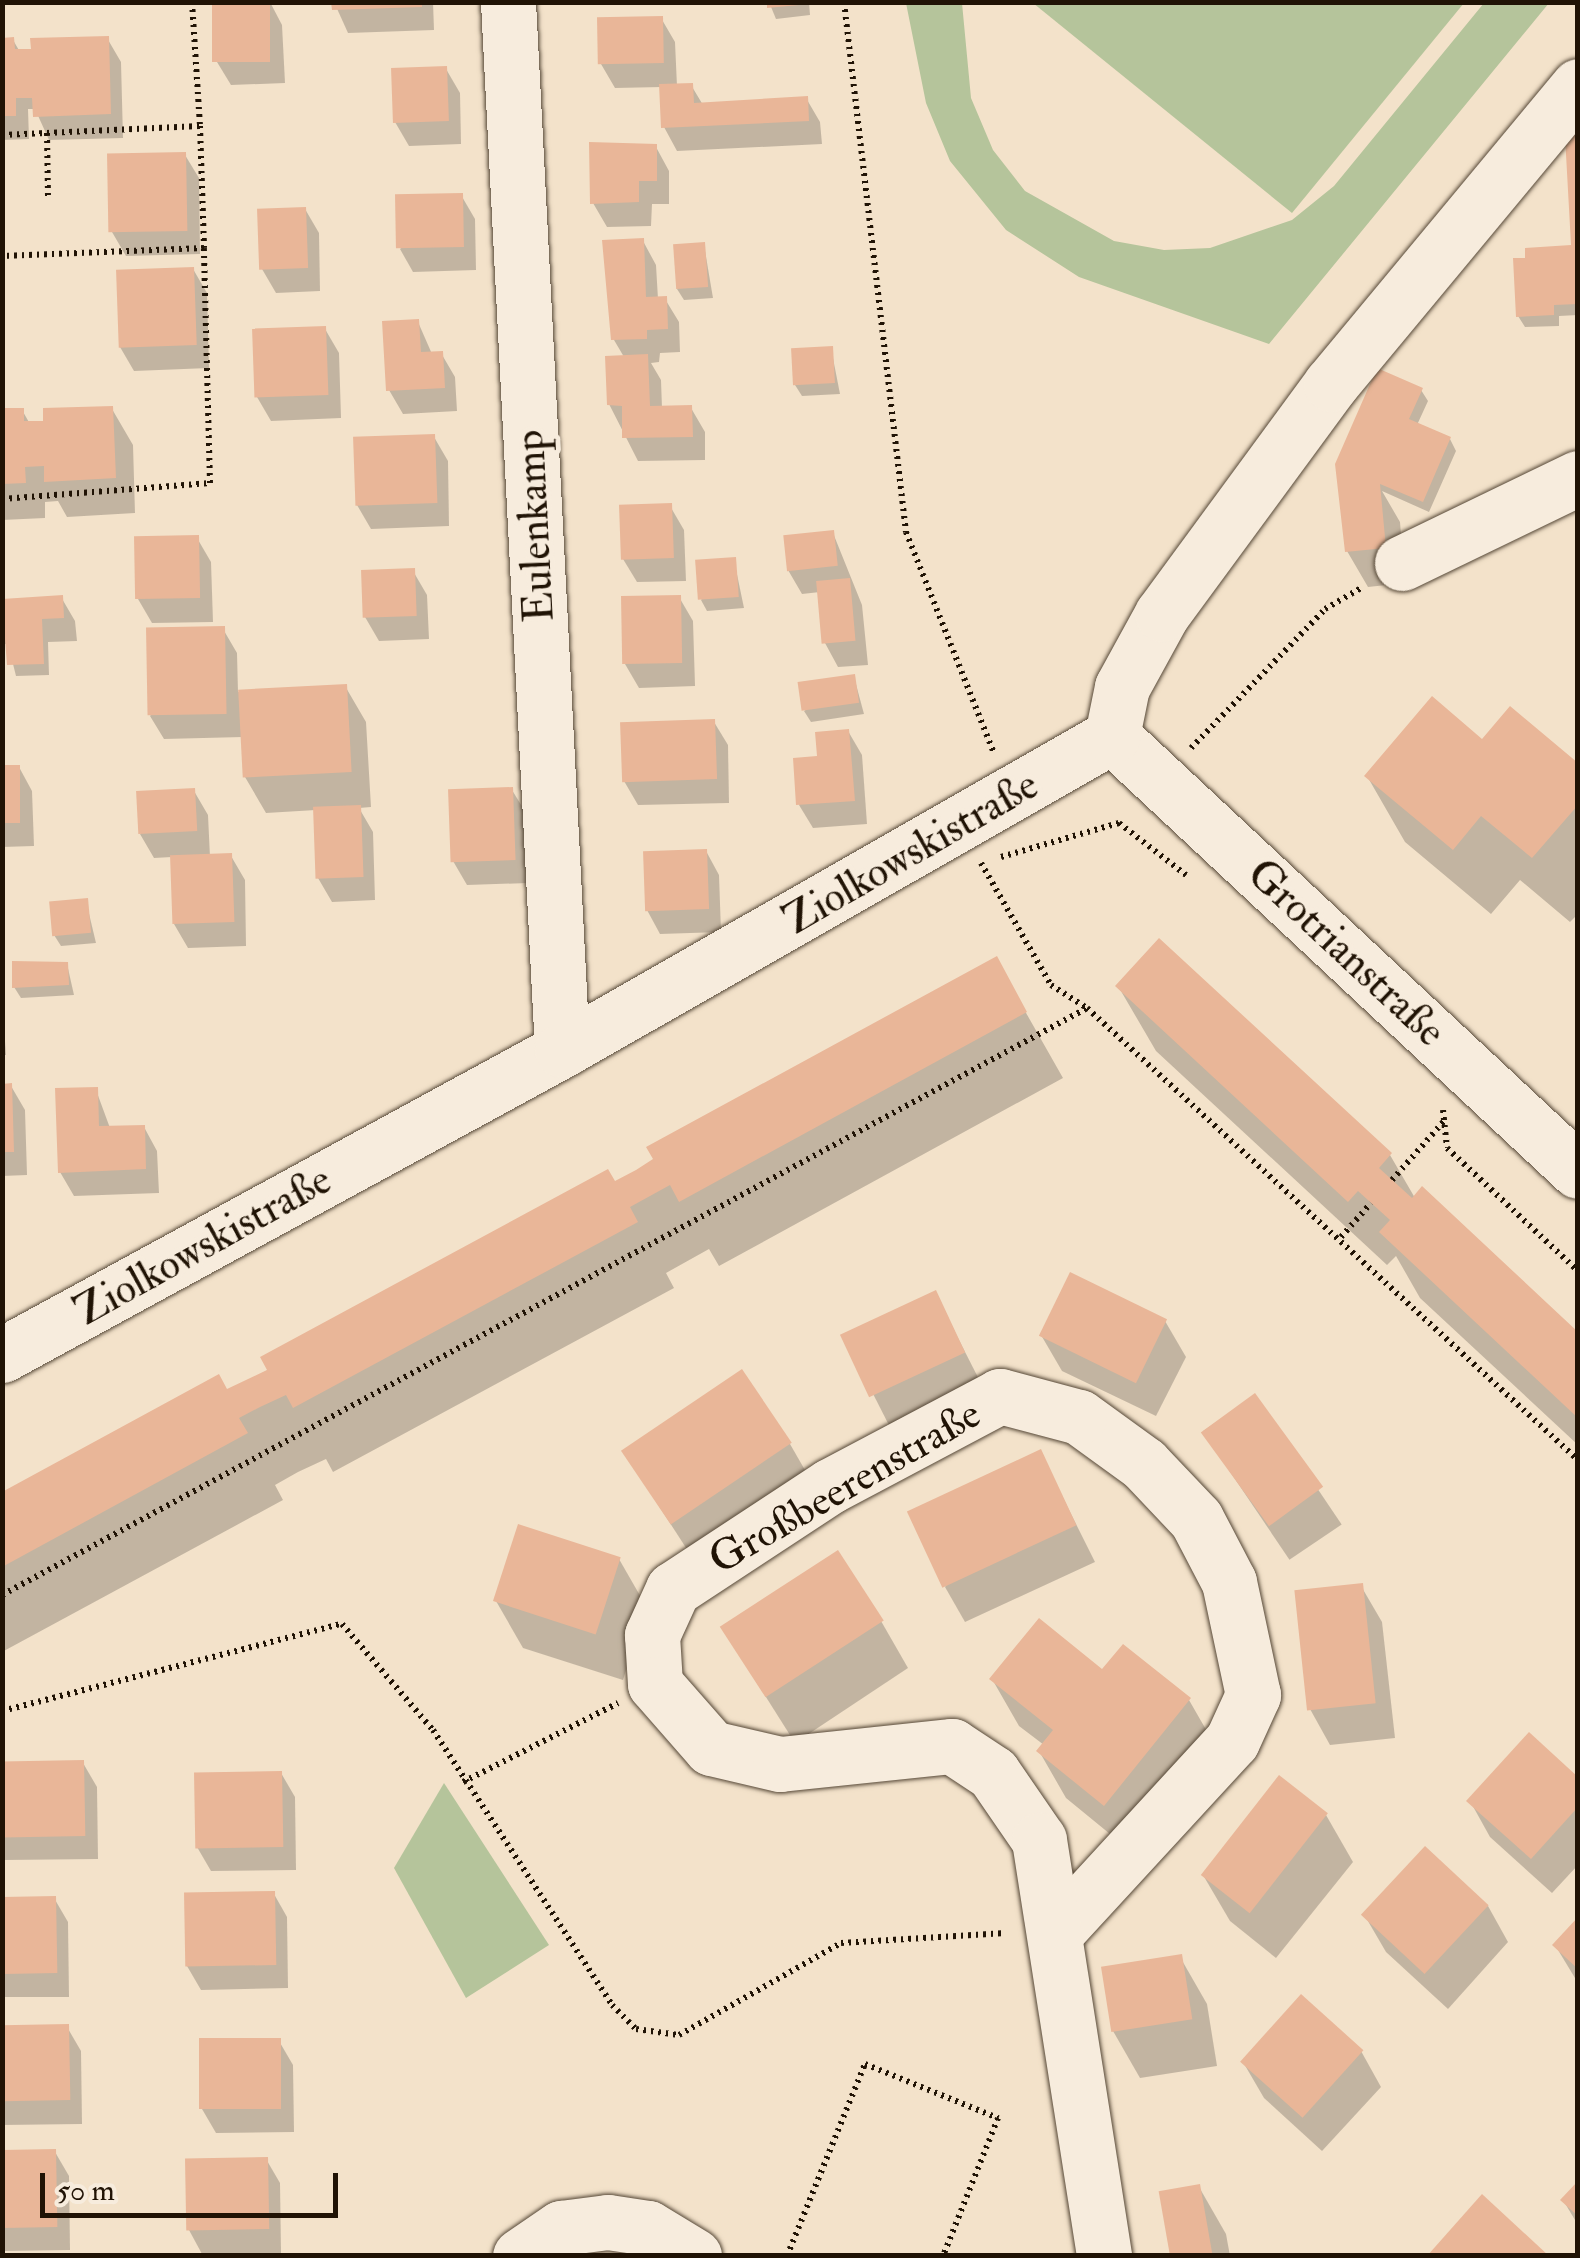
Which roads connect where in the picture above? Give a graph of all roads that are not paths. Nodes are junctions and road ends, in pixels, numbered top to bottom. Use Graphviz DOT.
graph roads {
  1 [pos="508,2"];
  2 [pos="1578,86"];
  3 [pos="1578,478"];
  4 [pos="1402,563"];
  5 [pos="1112,736"];
  6 [pos="562,1050"];
  7 [pos="1578,1172"];
  8 [pos="2,1355"];
  9 [pos="1058,1930"];
  10 [pos="520,2256"];
  11 [pos="694,2256"];
  12 [pos="1104,2256"];
  1 -- 6 [label="street, Eulenkamp"];
  2 -- 5 [label="street"];
  3 -- 4 [label="street"];
  5 -- 6 [label="street, Ziolkowskistraße"];
  5 -- 7 [label="street, Grotrianstraße"];
  6 -- 8 [label="street, Ziolkowskistraße"];
  9 -- 9 [label="street, Großbeerenstraße"];
  9 -- 12 [label="street"];
  10 -- 11 [label="street"];
}
